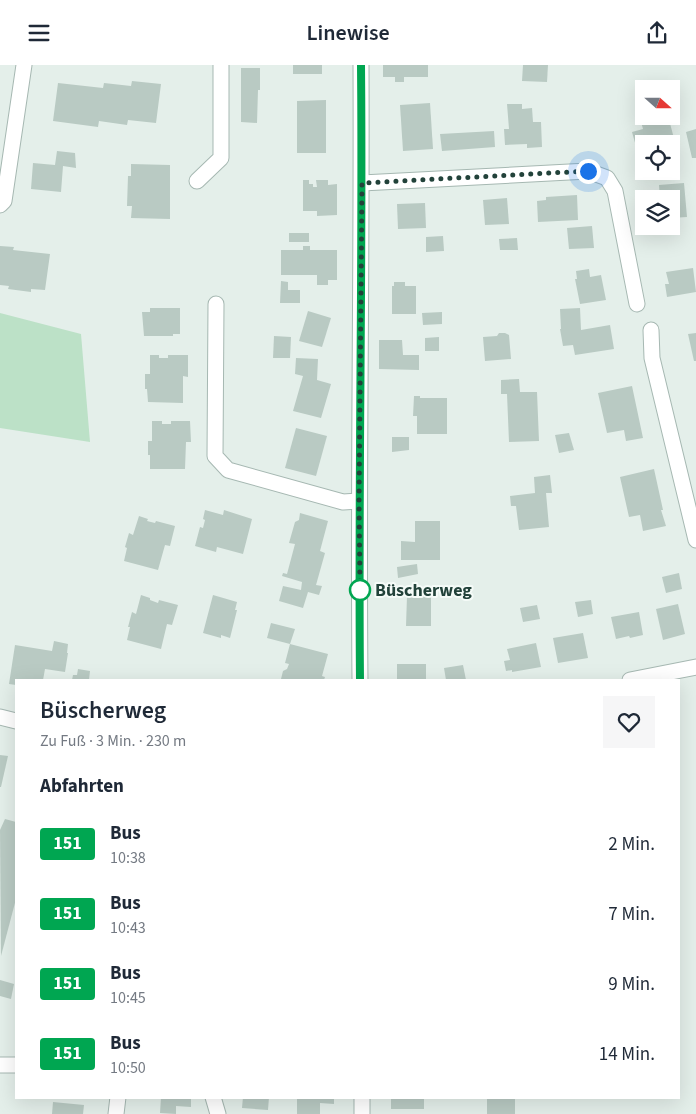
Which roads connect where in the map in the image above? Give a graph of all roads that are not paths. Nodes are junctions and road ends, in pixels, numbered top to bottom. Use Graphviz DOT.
graph roads {
  1 [pos="24,65"];
  2 [pos="221,65"];
  3 [pos="361,65"];
  4 [pos="197,181"];
  5 [pos="362,183"];
  6 [pos="0,205"];
  7 [pos="216,304"];
  8 [pos="637,304"];
  9 [pos="651,330"];
  10 [pos="359,501"];
  11 [pos="696,540"];
  12 [pos="696,667"];
  13 [pos="360,679"];
  14 [pos="635,679"];
  15 [pos="0,717"];
  16 [pos="15,721"];
  17 [pos="0,1065"];
  18 [pos="15,1065"];
  19 [pos="118,1099"];
  20 [pos="214,1099"];
  21 [pos="362,1099"];
  22 [pos="116,1114"];
  23 [pos="218,1114"];
  24 [pos="362,1114"];
  1 -- 6 [label="street"];
  2 -- 4 [label="street"];
  3 -- 5 [label="street"];
  5 -- 8 [label="street"];
  5 -- 10 [label="street"];
  7 -- 10 [label="street"];
  9 -- 11 [label="street"];
  10 -- 13 [label="street"];
  12 -- 14 [label="street"];
  15 -- 16 [label="street"];
  17 -- 18 [label="street"];
  19 -- 22 [label="street"];
  20 -- 23 [label="street"];
  21 -- 24 [label="street"];
}
